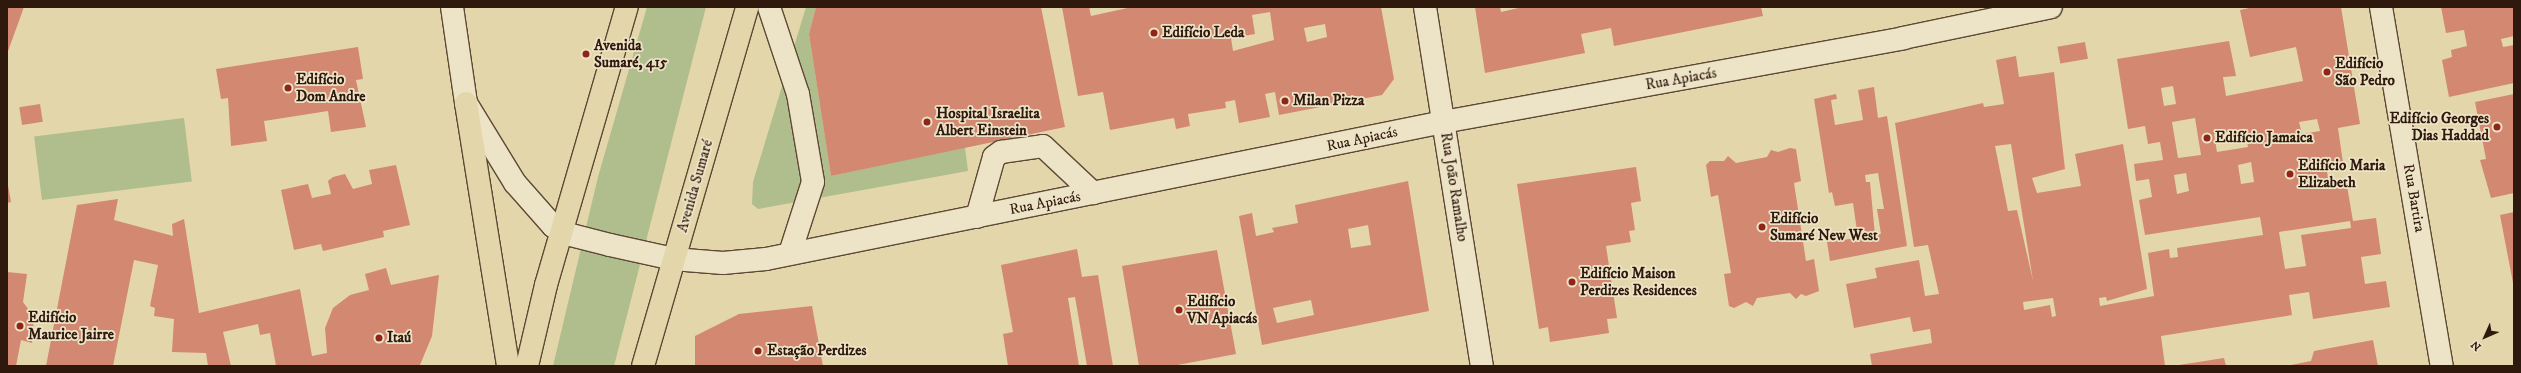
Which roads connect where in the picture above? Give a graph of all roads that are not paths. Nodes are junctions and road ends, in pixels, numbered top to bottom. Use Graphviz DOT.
graph roads {
  1 [pos="452,7"];
  2 [pos="627,7"];
  3 [pos="747,7"];
  4 [pos="769,7"];
  5 [pos="1426,7"];
  6 [pos="2051,7"];
  7 [pos="2381,7"];
  8 [pos="466,103"];
  9 [pos="1443,122"];
  10 [pos="1093,193"];
  11 [pos="977,217"];
  12 [pos="562,232"];
  13 [pos="790,253"];
  14 [pos="674,258"];
  15 [pos="508,366"];
  16 [pos="527,366"];
  17 [pos="643,366"];
  18 [pos="1482,366"];
  19 [pos="2442,366"];
  1 -- 8 [label="street"];
  2 -- 12 [label="main road"];
  3 -- 14 [label="main road, Avenida Sumaré"];
  4 -- 13 [label="street"];
  5 -- 9 [label="street, Rua João Ramalho"];
  6 -- 9 [label="street, Rua Apiacás"];
  7 -- 19 [label="street, Rua Bartira"];
  8 -- 12 [label="street"];
  8 -- 15 [label="main road"];
  9 -- 10 [label="street, Rua Apiacás"];
  9 -- 18 [label="street, Rua João Ramalho"];
  10 -- 11 [label="street, Rua Apiacás"];
  10 -- 11 [label="street"];
  11 -- 13 [label="street, Rua Apiacás"];
  12 -- 14 [label="street, Rua Apiacás"];
  12 -- 16 [label="main road"];
  13 -- 14 [label="street, Rua Apiacás"];
  14 -- 17 [label="main road, Avenida Sumaré"];
}
